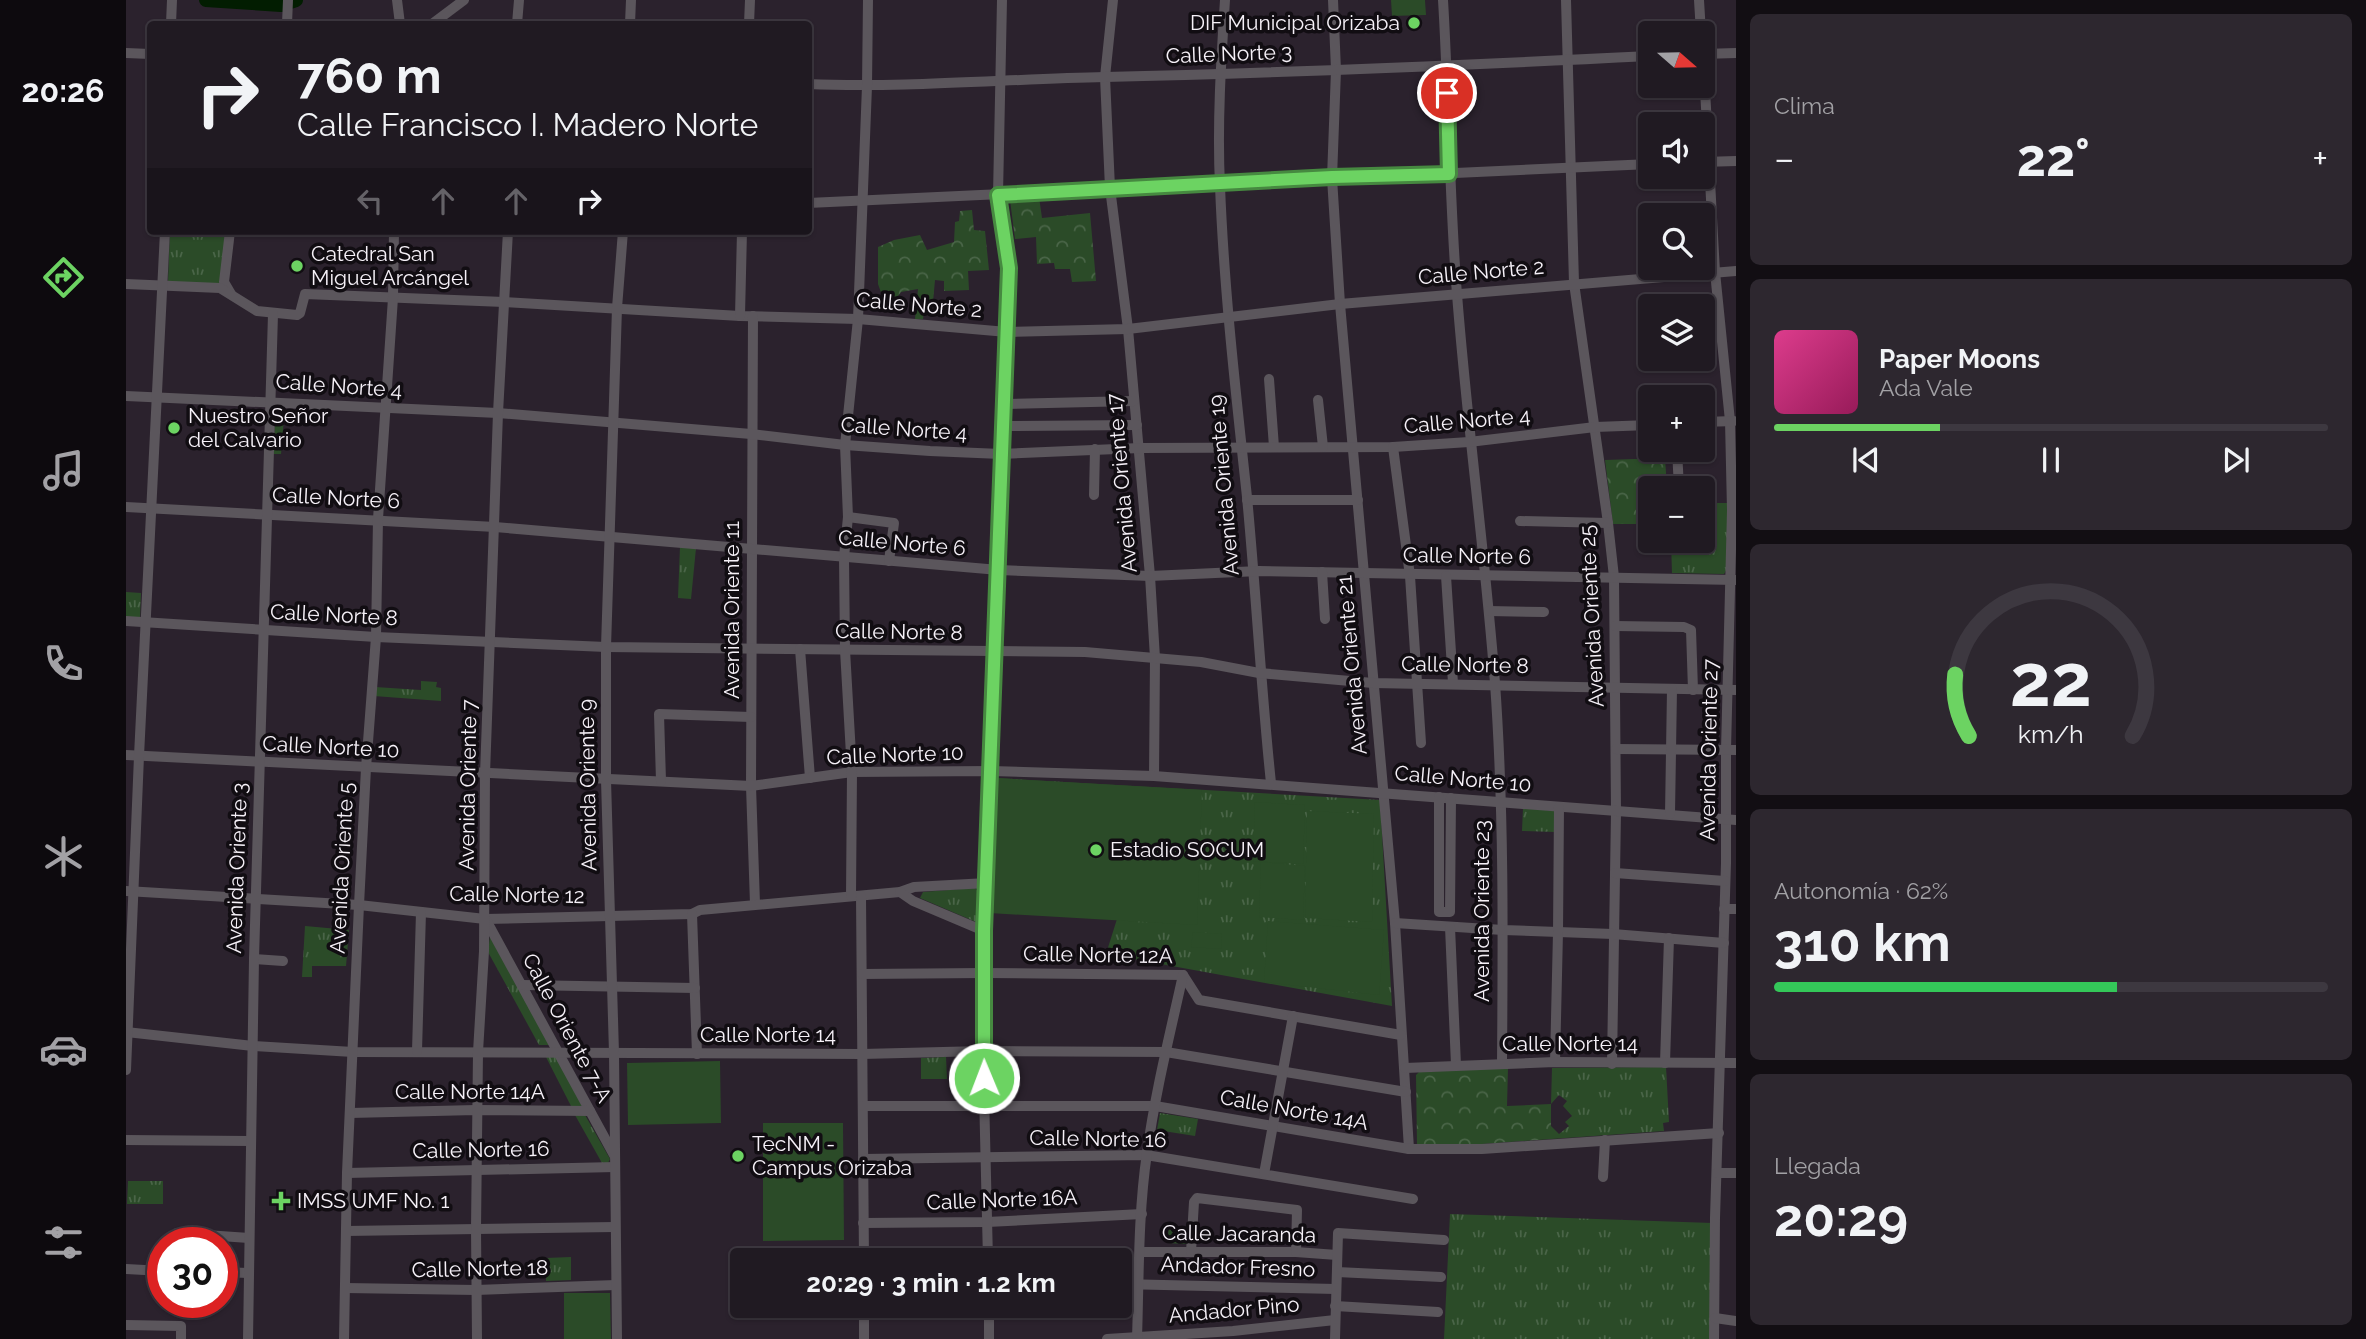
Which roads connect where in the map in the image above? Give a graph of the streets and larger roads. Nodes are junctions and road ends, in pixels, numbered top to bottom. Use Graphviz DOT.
graph roads {
  1 [pos="397,0"];
  2 [pos="464,0"];
  3 [pos="519,0"];
  4 [pos="631,0"];
  5 [pos="750,0"];
  6 [pos="867,0"];
  7 [pos="1002,0"];
  8 [pos="1113,0"];
  9 [pos="1225,0"];
  10 [pos="1333,0"];
  11 [pos="1443,0"];
  12 [pos="1566,0"];
  13 [pos="1699,0"];
  14 [pos="172,3"];
  15 [pos="171,21"];
  16 [pos="400,21"];
  17 [pos="436,21"];
  18 [pos="517,21"];
  19 [pos="630,21"];
  20 [pos="749,21"];
  21 [pos="1700,21"];
  22 [pos="126,52"];
  23 [pos="1736,53"];
  24 [pos="147,54"];
  25 [pos="1715,54"];
  26 [pos="1638,57"];
  27 [pos="1568,60"];
  28 [pos="1447,66"];
  29 [pos="1336,69"];
  30 [pos="1220,75"];
  31 [pos="1105,77"];
  32 [pos="1001,80"];
  33 [pos="812,84"];
  34 [pos="867,86"];
  35 [pos="1736,161"];
  36 [pos="1715,162"];
  37 [pos="1638,165"];
  38 [pos="1572,168"];
  39 [pos="1449,174"];
  40 [pos="1332,177"];
  41 [pos="1220,183"];
  42 [pos="1110,188"];
  43 [pos="998,195"];
  44 [pos="862,202"];
  45 [pos="812,203"];
  46 [pos="165,235"];
  47 [pos="230,235"];
  48 [pos="394,235"];
  49 [pos="508,235"];
  50 [pos="623,235"];
  51 [pos="742,235"];
  52 [pos="1736,271"];
  53 [pos="1715,272"];
  54 [pos="1638,278"];
  55 [pos="1574,283"];
  56 [pos="126,284"];
  57 [pos="162,285"];
  58 [pos="1457,293"];
  59 [pos="231,294"];
  60 [pos="393,298"];
  61 [pos="504,302"];
  62 [pos="1340,304"];
  63 [pos="617,308"];
  64 [pos="273,314"];
  65 [pos="740,316"];
  66 [pos="753,316"];
  67 [pos="1228,318"];
  68 [pos="858,319"];
  69 [pos="1128,328"];
  70 [pos="1007,332"];
  71 [pos="1269,379"];
  72 [pos="126,396"];
  73 [pos="156,397"];
  74 [pos="1318,400"];
  75 [pos="271,401"];
  76 [pos="1134,401"];
  77 [pos="1004,404"];
  78 [pos="386,409"];
  79 [pos="498,414"];
  80 [pos="613,421"];
  81 [pos="1733,421"];
  82 [pos="1715,422"];
  83 [pos="1137,425"];
  84 [pos="1002,426"];
  85 [pos="1638,426"];
  86 [pos="1595,428"];
  87 [pos="751,433"];
  88 [pos="1469,442"];
  89 [pos="845,445"];
  90 [pos="1274,447"];
  91 [pos="1323,447"];
  92 [pos="1393,447"];
  93 [pos="1140,448"];
  94 [pos="1241,448"];
  95 [pos="1354,448"];
  96 [pos="1095,449"];
  97 [pos="1001,453"];
  98 [pos="1094,495"];
  99 [pos="1247,500"];
  100 [pos="1358,500"];
  101 [pos="126,507"];
  102 [pos="151,508"];
  103 [pos="265,514"];
  104 [pos="848,517"];
  105 [pos="378,519"];
  106 [pos="1520,521"];
  107 [pos="1608,523"];
  108 [pos="495,527"];
  109 [pos="609,535"];
  110 [pos="751,550"];
  111 [pos="844,557"];
  112 [pos="889,561"];
  113 [pos="999,570"];
  114 [pos="1252,572"];
  115 [pos="1322,572"];
  116 [pos="1364,573"];
  117 [pos="1150,576"];
  118 [pos="1410,576"];
  119 [pos="1446,576"];
  120 [pos="1485,576"];
  121 [pos="1614,578"];
  122 [pos="1734,580"];
  123 [pos="1489,611"];
  124 [pos="1544,612"];
  125 [pos="1325,619"];
  126 [pos="126,621"];
  127 [pos="145,622"];
  128 [pos="1615,626"];
  129 [pos="263,629"];
  130 [pos="376,637"];
  131 [pos="492,643"];
  132 [pos="606,647"];
  133 [pos="751,649"];
  134 [pos="800,649"];
  135 [pos="845,650"];
  136 [pos="995,653"];
  137 [pos="1155,658"];
  138 [pos="1259,673"];
  139 [pos="1373,682"];
  140 [pos="1417,682"];
  141 [pos="1453,683"];
  142 [pos="1495,685"];
  143 [pos="1616,688"];
  144 [pos="1672,690"];
  145 [pos="1693,690"];
  146 [pos="1732,690"];
  147 [pos="751,717"];
  148 [pos="1420,743"];
  149 [pos="1672,748"];
  150 [pos="1616,749"];
  151 [pos="1731,750"];
  152 [pos="126,755"];
  153 [pos="139,756"];
  154 [pos="259,762"];
  155 [pos="366,768"];
  156 [pos="991,771"];
  157 [pos="852,772"];
  158 [pos="485,774"];
  159 [pos="1153,776"];
  160 [pos="810,778"];
  161 [pos="606,780"];
  162 [pos="661,782"];
  163 [pos="1270,783"];
  164 [pos="751,786"];
  165 [pos="1382,792"];
  166 [pos="1439,797"];
  167 [pos="1451,797"];
  168 [pos="1501,802"];
  169 [pos="1559,807"];
  170 [pos="1616,811"];
  171 [pos="1670,814"];
  172 [pos="1732,820"];
  173 [pos="1439,862"];
  174 [pos="1451,862"];
  175 [pos="1615,873"];
  176 [pos="1726,881"];
  177 [pos="986,883"];
  178 [pos="914,887"];
  179 [pos="130,892"];
  180 [pos="900,892"];
  181 [pos="856,896"];
  182 [pos="256,900"];
  183 [pos="913,901"];
  184 [pos="755,904"];
  185 [pos="359,905"];
  186 [pos="1724,909"];
  187 [pos="1736,909"];
  188 [pos="422,912"];
  189 [pos="692,914"];
  190 [pos="609,915"];
  191 [pos="485,919"];
  192 [pos="1395,923"];
  193 [pos="1450,927"];
  194 [pos="1503,930"];
  195 [pos="984,931"];
  196 [pos="1558,932"];
  197 [pos="1613,934"];
  198 [pos="1669,938"];
  199 [pos="1724,943"];
  200 [pos="1724,956"];
  201 [pos="1736,956"];
  202 [pos="254,959"];
  203 [pos="283,961"];
  204 [pos="984,973"];
  205 [pos="862,974"];
  206 [pos="1183,975"];
  207 [pos="523,985"];
  208 [pos="611,985"];
  209 [pos="695,988"];
  210 [pos="1293,1016"];
  211 [pos="127,1032"];
  212 [pos="1401,1035"];
  213 [pos="253,1045"];
  214 [pos="417,1051"];
  215 [pos="983,1051"];
  216 [pos="353,1052"];
  217 [pos="478,1052"];
  218 [pos="557,1052"];
  219 [pos="1166,1052"];
  220 [pos="614,1054"];
  221 [pos="697,1054"];
  222 [pos="862,1054"];
  223 [pos="1555,1062"];
  224 [pos="1502,1063"];
  225 [pos="1665,1063"];
  226 [pos="1720,1063"];
  227 [pos="1736,1063"];
  228 [pos="1612,1064"];
  229 [pos="1456,1065"];
  230 [pos="1405,1068"];
  231 [pos="126,1070"];
  232 [pos="1282,1070"];
  233 [pos="1406,1092"];
  234 [pos="985,1105"];
  235 [pos="863,1106"];
  236 [pos="1155,1106"];
  237 [pos="477,1110"];
  238 [pos="590,1111"];
  239 [pos="350,1113"];
  240 [pos="1272,1125"];
  241 [pos="1718,1133"];
  242 [pos="126,1140"];
  243 [pos="1605,1140"];
  244 [pos="250,1142"];
  245 [pos="1409,1149"];
  246 [pos="1146,1155"];
  247 [pos="986,1157"];
  248 [pos="863,1159"];
  249 [pos="614,1161"];
  250 [pos="477,1169"];
  251 [pos="347,1173"];
  252 [pos="1717,1173"];
  253 [pos="1736,1173"];
  254 [pos="1264,1174"];
  255 [pos="1603,1177"];
  256 [pos="1413,1199"];
  257 [pos="1142,1214"];
  258 [pos="987,1222"];
  259 [pos="863,1223"];
  260 [pos="615,1227"];
  261 [pos="475,1229"];
  262 [pos="346,1231"];
  263 [pos="238,1237"];
  264 [pos="249,1238"];
  265 [pos="1444,1240"];
  266 [pos="863,1248"];
  267 [pos="988,1248"];
  268 [pos="1141,1252"];
  269 [pos="1191,1252"];
  270 [pos="1296,1252"];
  271 [pos="1337,1255"];
  272 [pos="126,1269"];
  273 [pos="147,1270"];
  274 [pos="1337,1272"];
  275 [pos="238,1273"];
  276 [pos="248,1273"];
  277 [pos="1441,1276"];
  278 [pos="1132,1284"];
  279 [pos="1138,1284"];
  280 [pos="616,1285"];
  281 [pos="345,1288"];
  282 [pos="1336,1289"];
  283 [pos="476,1290"];
  284 [pos="1335,1306"];
  285 [pos="1438,1312"];
  286 [pos="864,1318"];
  287 [pos="989,1318"];
  288 [pos="1714,1318"];
  289 [pos="1335,1320"];
  290 [pos="1736,1321"];
  291 [pos="126,1325"];
  292 [pos="1137,1338"];
  293 [pos="181,1339"];
  294 [pos="248,1339"];
  295 [pos="344,1339"];
  296 [pos="477,1339"];
  297 [pos="617,1339"];
  298 [pos="864,1339"];
  299 [pos="989,1339"];
  300 [pos="1107,1339"];
  301 [pos="1335,1339"];
  302 [pos="1714,1339"];
  1 -- 16 [label="street"];
  2 -- 17 [label="street"];
  3 -- 18 [label="street"];
  4 -- 19 [label="street"];
  5 -- 20 [label="street"];
  6 -- 34 [label="street"];
  7 -- 32 [label="street"];
  8 -- 31 [label="street, Avenida Oriente 17"];
  9 -- 30 [label="street, Avenida Oriente 19"];
  10 -- 29 [label="street, Avenida Oriente 21"];
  11 -- 28 [label="street, Avenida Oriente 23"];
  12 -- 27 [label="street, Avenida Oriente 25"];
  13 -- 21 [label="street"];
  14 -- 15 [label="street"];
  22 -- 24 [label="street"];
  23 -- 25 [label="street"];
  26 -- 27 [label="street, Calle Norte 3"];
  27 -- 28 [label="street, Calle Norte 3"];
  27 -- 38 [label="street, Avenida Oriente 25"];
  28 -- 29 [label="street, Calle Norte 3"];
  28 -- 39 [label="street, Avenida Oriente 23"];
  29 -- 30 [label="street, Calle Norte 3"];
  29 -- 40 [label="street, Avenida Oriente 21"];
  30 -- 31 [label="street, Calle Norte 3"];
  30 -- 41 [label="street, Avenida Oriente 19"];
  31 -- 32 [label="street, Calle Norte 3"];
  31 -- 42 [label="street, Avenida Oriente 17"];
  32 -- 34 [label="street, Calle Norte 3"];
  32 -- 43 [label="street"];
  33 -- 34 [label="street, Calle Norte 3"];
  34 -- 44 [label="street"];
  35 -- 36 [label="street"];
  37 -- 38 [label="street"];
  38 -- 39 [label="street"];
  38 -- 55 [label="street, Avenida Oriente 25"];
  39 -- 40 [label="street"];
  39 -- 58 [label="street, Avenida Oriente 23"];
  40 -- 41 [label="street"];
  40 -- 62 [label="street, Avenida Oriente 21"];
  41 -- 42 [label="street"];
  41 -- 67 [label="street, Avenida Oriente 19"];
  42 -- 43 [label="street"];
  42 -- 69 [label="street, Avenida Oriente 17"];
  43 -- 44 [label="street"];
  43 -- 70 [label="street"];
  44 -- 45 [label="street"];
  44 -- 68 [label="street"];
  46 -- 57 [label="street"];
  47 -- 59 [label="street"];
  48 -- 60 [label="street, Avenida Oriente 5"];
  49 -- 61 [label="street, Avenida Oriente 7"];
  50 -- 63 [label="street, Avenida Oriente 9"];
  51 -- 65 [label="street"];
  52 -- 53 [label="street, Calle Norte 2"];
  53 -- 81 [label="street, Avenida Oriente 27"];
  54 -- 55 [label="street, Calle Norte 2"];
  55 -- 58 [label="street, Calle Norte 2"];
  55 -- 86 [label="street, Avenida Oriente 25"];
  56 -- 57 [label="street"];
  57 -- 59 [label="street"];
  57 -- 73 [label="street"];
  58 -- 62 [label="street, Calle Norte 2"];
  58 -- 88 [label="street, Avenida Oriente 23"];
  59 -- 64 [label="street"];
  60 -- 61 [label="street, Calle Norte 2"];
  60 -- 64 [label="street, Calle Norte 2"];
  60 -- 78 [label="street, Avenida Oriente 5"];
  61 -- 63 [label="street, Calle Norte 2"];
  61 -- 79 [label="street, Avenida Oriente 7"];
  62 -- 67 [label="street, Calle Norte 2"];
  62 -- 95 [label="street, Avenida Oriente 21"];
  63 -- 65 [label="street, Calle Norte 2"];
  63 -- 80 [label="street, Avenida Oriente 9"];
  64 -- 75 [label="street, Avenida Oriente 3"];
  65 -- 66 [label="street, Calle Norte 2"];
  66 -- 68 [label="street, Calle Norte 2"];
  66 -- 87 [label="street, Avenida Oriente 11"];
  67 -- 69 [label="street, Calle Norte 2"];
  67 -- 94 [label="street, Avenida Oriente 19"];
  68 -- 70 [label="street, Calle Norte 2"];
  68 -- 89 [label="street"];
  69 -- 70 [label="street, Calle Norte 2"];
  69 -- 76 [label="street, Avenida Oriente 17"];
  70 -- 77 [label="street"];
  71 -- 90 [label="street"];
  72 -- 73 [label="street, Calle Norte 4"];
  73 -- 75 [label="street, Calle Norte 4"];
  73 -- 102 [label="street"];
  74 -- 91 [label="street"];
  75 -- 78 [label="street, Calle Norte 4"];
  75 -- 103 [label="street, Avenida Oriente 3"];
  76 -- 77 [label="street"];
  76 -- 83 [label="street, Avenida Oriente 17"];
  77 -- 84 [label="street"];
  78 -- 79 [label="street, Calle Norte 4"];
  78 -- 105 [label="street, Avenida Oriente 5"];
  79 -- 80 [label="street, Calle Norte 4"];
  79 -- 108 [label="street, Avenida Oriente 7"];
  80 -- 87 [label="street, Calle Norte 4"];
  80 -- 109 [label="street, Avenida Oriente 9"];
  81 -- 82 [label="street"];
  81 -- 122 [label="street, Avenida Oriente 27"];
  83 -- 84 [label="street"];
  83 -- 93 [label="street, Avenida Oriente 17"];
  84 -- 97 [label="street"];
  85 -- 86 [label="street, Calle Norte 4"];
  86 -- 88 [label="street, Calle Norte 4"];
  86 -- 107 [label="street, Avenida Oriente 25"];
  87 -- 89 [label="street, Calle Norte 4"];
  87 -- 110 [label="street, Avenida Oriente 11"];
  88 -- 92 [label="street, Calle Norte 4"];
  88 -- 120 [label="street, Avenida Oriente 23"];
  89 -- 97 [label="street, Calle Norte 4"];
  89 -- 104 [label="street"];
  90 -- 91 [label="street, Calle Norte 4"];
  90 -- 94 [label="street, Calle Norte 4"];
  91 -- 95 [label="street, Calle Norte 4"];
  92 -- 95 [label="street, Calle Norte 4"];
  92 -- 118 [label="street"];
  93 -- 94 [label="street, Calle Norte 4"];
  93 -- 96 [label="street, Calle Norte 4"];
  93 -- 117 [label="street, Avenida Oriente 17"];
  94 -- 99 [label="street, Avenida Oriente 19"];
  95 -- 100 [label="street, Avenida Oriente 21"];
  96 -- 97 [label="street, Calle Norte 4"];
  96 -- 98 [label="street"];
  97 -- 113 [label="street"];
  99 -- 100 [label="street"];
  99 -- 114 [label="street, Avenida Oriente 19"];
  100 -- 116 [label="street, Avenida Oriente 21"];
  101 -- 102 [label="street, Calle Norte 6"];
  102 -- 103 [label="street, Calle Norte 6"];
  102 -- 127 [label="street"];
  103 -- 105 [label="street, Calle Norte 6"];
  103 -- 129 [label="street, Avenida Oriente 3"];
  104 -- 111 [label="street"];
  104 -- 112 [label="street"];
  105 -- 108 [label="street, Calle Norte 6"];
  105 -- 130 [label="street, Avenida Oriente 5"];
  106 -- 107 [label="street"];
  107 -- 121 [label="street, Avenida Oriente 25"];
  108 -- 109 [label="street, Calle Norte 6"];
  108 -- 131 [label="street, Avenida Oriente 7"];
  109 -- 110 [label="street, Calle Norte 6"];
  109 -- 132 [label="street, Avenida Oriente 9"];
  110 -- 111 [label="street, Calle Norte 6"];
  110 -- 133 [label="street, Avenida Oriente 11"];
  111 -- 112 [label="street, Calle Norte 6"];
  111 -- 135 [label="street"];
  112 -- 113 [label="street, Calle Norte 6"];
  113 -- 117 [label="street, Calle Norte 6"];
  113 -- 136 [label="street"];
  114 -- 115 [label="street, Calle Norte 6"];
  114 -- 117 [label="street, Calle Norte 6"];
  114 -- 138 [label="street, Avenida Oriente 19"];
  115 -- 116 [label="street, Calle Norte 6"];
  115 -- 125 [label="street"];
  116 -- 118 [label="street, Calle Norte 6"];
  116 -- 139 [label="street, Avenida Oriente 21"];
  117 -- 137 [label="street, Avenida Oriente 17"];
  118 -- 119 [label="street, Calle Norte 6"];
  118 -- 140 [label="street"];
  119 -- 120 [label="street, Calle Norte 6"];
  119 -- 141 [label="street"];
  120 -- 121 [label="street, Calle Norte 6"];
  120 -- 123 [label="street, Avenida Oriente 23"];
  121 -- 122 [label="street, Calle Norte 6"];
  121 -- 128 [label="street, Avenida Oriente 25"];
  122 -- 146 [label="street, Avenida Oriente 27"];
  123 -- 124 [label="street"];
  123 -- 142 [label="street, Avenida Oriente 23"];
  126 -- 127 [label="street, Calle Norte 8"];
  127 -- 129 [label="street, Calle Norte 8"];
  127 -- 153 [label="street"];
  128 -- 143 [label="street, Avenida Oriente 25"];
  128 -- 145 [label="street"];
  129 -- 130 [label="street, Calle Norte 8"];
  129 -- 154 [label="street, Avenida Oriente 3"];
  130 -- 131 [label="street, Calle Norte 8"];
  130 -- 155 [label="street, Avenida Oriente 5"];
  131 -- 132 [label="street, Calle Norte 8"];
  131 -- 158 [label="street, Avenida Oriente 7"];
  132 -- 133 [label="street, Calle Norte 8"];
  132 -- 161 [label="street, Avenida Oriente 9"];
  133 -- 134 [label="street, Calle Norte 8"];
  133 -- 147 [label="street, Avenida Oriente 11"];
  134 -- 135 [label="street, Calle Norte 8"];
  134 -- 160 [label="street"];
  135 -- 136 [label="street, Calle Norte 8"];
  135 -- 157 [label="street"];
  136 -- 137 [label="street, Calle Norte 8"];
  136 -- 156 [label="street"];
  137 -- 138 [label="street, Calle Norte 8"];
  137 -- 159 [label="street, Avenida Oriente 17"];
  138 -- 139 [label="street, Calle Norte 8"];
  138 -- 163 [label="street, Avenida Oriente 19"];
  139 -- 140 [label="street, Calle Norte 8"];
  139 -- 165 [label="street, Avenida Oriente 21"];
  140 -- 141 [label="street, Calle Norte 8"];
  140 -- 148 [label="street"];
  141 -- 142 [label="street, Calle Norte 8"];
  142 -- 143 [label="street, Calle Norte 8"];
  142 -- 168 [label="street, Avenida Oriente 23"];
  143 -- 144 [label="street, Calle Norte 8"];
  143 -- 150 [label="street, Avenida Oriente 25"];
  144 -- 145 [label="street, Calle Norte 8"];
  144 -- 149 [label="street"];
  145 -- 146 [label="street, Calle Norte 8"];
  146 -- 151 [label="street, Avenida Oriente 27"];
  147 -- 162 [label="street"];
  147 -- 164 [label="street, Avenida Oriente 11"];
  149 -- 150 [label="street"];
  149 -- 151 [label="street"];
  149 -- 171 [label="street"];
  150 -- 170 [label="street, Avenida Oriente 25"];
  151 -- 172 [label="street, Avenida Oriente 27"];
  152 -- 153 [label="street, Calle Norte 10"];
  153 -- 154 [label="street, Calle Norte 10"];
  153 -- 179 [label="street"];
  154 -- 155 [label="street, Calle Norte 10"];
  154 -- 182 [label="street, Avenida Oriente 3"];
  155 -- 158 [label="street, Calle Norte 10"];
  155 -- 185 [label="street, Avenida Oriente 5"];
  156 -- 157 [label="street, Calle Norte 10"];
  156 -- 159 [label="street, Calle Norte 10"];
  156 -- 177 [label="street"];
  157 -- 160 [label="street, Calle Norte 10"];
  157 -- 181 [label="street"];
  158 -- 161 [label="street, Calle Norte 10"];
  158 -- 191 [label="street, Avenida Oriente 7"];
  159 -- 163 [label="street, Calle Norte 10"];
  160 -- 164 [label="street, Calle Norte 10"];
  161 -- 162 [label="street, Calle Norte 10"];
  161 -- 190 [label="street, Avenida Oriente 9"];
  162 -- 164 [label="street, Calle Norte 10"];
  163 -- 165 [label="street, Calle Norte 10"];
  164 -- 184 [label="street, Avenida Oriente 11"];
  165 -- 166 [label="street, Calle Norte 10"];
  165 -- 192 [label="street, Avenida Oriente 21"];
  166 -- 167 [label="street, Calle Norte 10"];
  166 -- 173 [label="street"];
  167 -- 168 [label="street, Calle Norte 10"];
  167 -- 174 [label="street"];
  168 -- 169 [label="street, Calle Norte 10"];
  168 -- 194 [label="street, Avenida Oriente 23"];
  169 -- 170 [label="street, Calle Norte 10"];
  169 -- 196 [label="street"];
  170 -- 171 [label="street, Calle Norte 10"];
  170 -- 175 [label="street, Avenida Oriente 25"];
  171 -- 172 [label="street, Calle Norte 10"];
  172 -- 176 [label="street, Avenida Oriente 27"];
  173 -- 174 [label="street"];
  173 -- 174 [label="street"];
  175 -- 176 [label="street"];
  175 -- 197 [label="street, Avenida Oriente 25"];
  176 -- 186 [label="street, Avenida Oriente 27"];
  177 -- 178 [label="street, Calle Norte 12"];
  177 -- 195 [label="street"];
  178 -- 180 [label="street, Calle Norte 12"];
  178 -- 183 [label="street"];
  179 -- 182 [label="street, Calle Norte 12"];
  179 -- 211 [label="street"];
  180 -- 181 [label="street, Calle Norte 12"];
  180 -- 183 [label="street"];
  181 -- 184 [label="street, Calle Norte 12"];
  181 -- 205 [label="street"];
  182 -- 185 [label="street, Calle Norte 12"];
  182 -- 202 [label="street, Avenida Oriente 3"];
  183 -- 195 [label="street"];
  184 -- 189 [label="street, Calle Norte 12"];
  185 -- 188 [label="street, Calle Norte 12"];
  185 -- 216 [label="street, Avenida Oriente 5"];
  186 -- 187 [label="street"];
  186 -- 199 [label="street, Avenida Oriente 27"];
  188 -- 191 [label="street, Calle Norte 12"];
  188 -- 214 [label="street"];
  189 -- 190 [label="street, Calle Norte 12"];
  189 -- 209 [label="street"];
  190 -- 191 [label="street, Calle Norte 12"];
  190 -- 208 [label="street, Avenida Oriente 9"];
  191 -- 207 [label="street, Calle Oriente 7-A"];
  191 -- 217 [label="street, Avenida Oriente 7"];
  192 -- 193 [label="street"];
  192 -- 212 [label="street, Avenida Oriente 21"];
  193 -- 194 [label="street"];
  193 -- 229 [label="street"];
  194 -- 196 [label="street"];
  194 -- 224 [label="street, Avenida Oriente 23"];
  195 -- 204 [label="street"];
  196 -- 197 [label="street"];
  196 -- 223 [label="street"];
  197 -- 198 [label="street"];
  197 -- 228 [label="street, Avenida Oriente 25"];
  198 -- 199 [label="street"];
  198 -- 225 [label="street"];
  199 -- 200 [label="street, Avenida Oriente 27"];
  200 -- 201 [label="street"];
  200 -- 226 [label="street, Avenida Oriente 27"];
  202 -- 203 [label="street"];
  202 -- 213 [label="street, Avenida Oriente 3"];
  204 -- 205 [label="street, Calle Norte 12A"];
  204 -- 206 [label="street, Calle Norte 12A"];
  204 -- 215 [label="street"];
  205 -- 222 [label="street"];
  206 -- 210 [label="street, Calle Norte 12A"];
  206 -- 219 [label="street"];
  207 -- 208 [label="street"];
  207 -- 218 [label="street, Calle Oriente 7-A"];
  208 -- 209 [label="street"];
  208 -- 220 [label="street, Avenida Oriente 9"];
  209 -- 221 [label="street"];
  210 -- 212 [label="street, Calle Norte 12A"];
  210 -- 232 [label="street"];
  211 -- 213 [label="street, Calle Norte 14"];
  211 -- 231 [label="street"];
  212 -- 230 [label="street, Avenida Oriente 21"];
  213 -- 216 [label="street, Calle Norte 14"];
  213 -- 244 [label="street, Avenida Oriente 3"];
  214 -- 216 [label="street, Calle Norte 14"];
  214 -- 217 [label="street, Calle Norte 14"];
  215 -- 219 [label="street, Calle Norte 14"];
  215 -- 222 [label="street, Calle Norte 14"];
  215 -- 234 [label="street"];
  216 -- 239 [label="street, Avenida Oriente 5"];
  217 -- 218 [label="street, Calle Norte 14"];
  217 -- 237 [label="street, Avenida Oriente 7"];
  218 -- 220 [label="street, Calle Norte 14"];
  218 -- 238 [label="street, Calle Oriente 7-A"];
  219 -- 232 [label="street, Calle Norte 14"];
  219 -- 236 [label="street"];
  220 -- 221 [label="street, Calle Norte 14"];
  220 -- 249 [label="street, Avenida Oriente 9"];
  221 -- 222 [label="street, Calle Norte 14"];
  222 -- 235 [label="street"];
  223 -- 224 [label="street, Calle Norte 14"];
  223 -- 228 [label="street, Calle Norte 14"];
  224 -- 229 [label="street, Calle Norte 14"];
  225 -- 226 [label="street, Calle Norte 14"];
  225 -- 228 [label="street, Calle Norte 14"];
  226 -- 227 [label="street, Calle Norte 14"];
  226 -- 241 [label="street, Avenida Oriente 27"];
  229 -- 230 [label="street, Calle Norte 14"];
  230 -- 233 [label="street, Avenida Oriente 21"];
  232 -- 233 [label="street, Calle Norte 14"];
  232 -- 240 [label="street"];
  233 -- 245 [label="street, Avenida Oriente 21"];
  234 -- 235 [label="street, Calle Norte 14A"];
  234 -- 236 [label="street, Calle Norte 14A"];
  234 -- 247 [label="street"];
  235 -- 248 [label="street"];
  236 -- 240 [label="street, Calle Norte 14A"];
  236 -- 246 [label="street"];
  237 -- 238 [label="street, Calle Norte 14A"];
  237 -- 239 [label="street, Calle Norte 14A"];
  237 -- 250 [label="street, Avenida Oriente 7"];
  238 -- 249 [label="street, Calle Oriente 7-A"];
  239 -- 251 [label="street, Avenida Oriente 5"];
  240 -- 245 [label="street, Calle Norte 14A"];
  240 -- 254 [label="street"];
  241 -- 243 [label="street, Calle Norte 14A"];
  241 -- 252 [label="street, Avenida Oriente 27"];
  242 -- 244 [label="street"];
  243 -- 245 [label="street, Calle Norte 14A"];
  243 -- 255 [label="street"];
  244 -- 264 [label="street, Avenida Oriente 3"];
  246 -- 247 [label="street, Calle Norte 16"];
  246 -- 254 [label="street, Calle Norte 16"];
  246 -- 257 [label="street"];
  247 -- 248 [label="street, Calle Norte 16"];
  247 -- 258 [label="street"];
  248 -- 259 [label="street"];
  249 -- 250 [label="street, Calle Norte 16"];
  249 -- 260 [label="street, Avenida Oriente 9"];
  250 -- 251 [label="street, Calle Norte 16"];
  250 -- 261 [label="street, Avenida Oriente 7"];
  251 -- 262 [label="street, Avenida Oriente 5"];
  252 -- 253 [label="street"];
  252 -- 288 [label="street, Avenida Oriente 27"];
  254 -- 256 [label="street, Calle Norte 16"];
  257 -- 258 [label="street, Calle Norte 16A"];
  257 -- 268 [label="street"];
  258 -- 259 [label="street, Calle Norte 16A"];
  258 -- 267 [label="street"];
  259 -- 266 [label="street"];
  260 -- 261 [label="street"];
  260 -- 280 [label="street, Avenida Oriente 9"];
  261 -- 262 [label="street"];
  261 -- 283 [label="street, Avenida Oriente 7"];
  262 -- 281 [label="street, Avenida Oriente 5"];
  263 -- 264 [label="street"];
  264 -- 276 [label="street, Avenida Oriente 3"];
  265 -- 271 [label="street"];
  268 -- 269 [label="street, Calle Jacaranda"];
  268 -- 279 [label="street"];
  269 -- 270 [label="street, Calle Jacaranda"];
  269 -- 270 [label="street"];
  270 -- 271 [label="street, Calle Jacaranda"];
  271 -- 274 [label="street"];
  272 -- 273 [label="street"];
  274 -- 277 [label="street"];
  274 -- 282 [label="street"];
  275 -- 276 [label="street"];
  276 -- 294 [label="street, Avenida Oriente 3"];
  278 -- 279 [label="street"];
  279 -- 282 [label="street, Andador Fresno"];
  279 -- 292 [label="street"];
  280 -- 283 [label="street, Calle Norte 18"];
  280 -- 297 [label="street, Avenida Oriente 9"];
  281 -- 283 [label="street, Calle Norte 18"];
  281 -- 295 [label="street, Avenida Oriente 5"];
  282 -- 284 [label="street"];
  283 -- 296 [label="street, Avenida Oriente 7"];
  284 -- 285 [label="street"];
  284 -- 289 [label="street"];
  286 -- 298 [label="street"];
  287 -- 299 [label="street"];
  288 -- 290 [label="street"];
  288 -- 302 [label="street, Avenida Oriente 27"];
  289 -- 292 [label="street, Andador Pino"];
  289 -- 301 [label="street"];
  291 -- 293 [label="street"];
  292 -- 300 [label="street, Andador Pino"];
}
